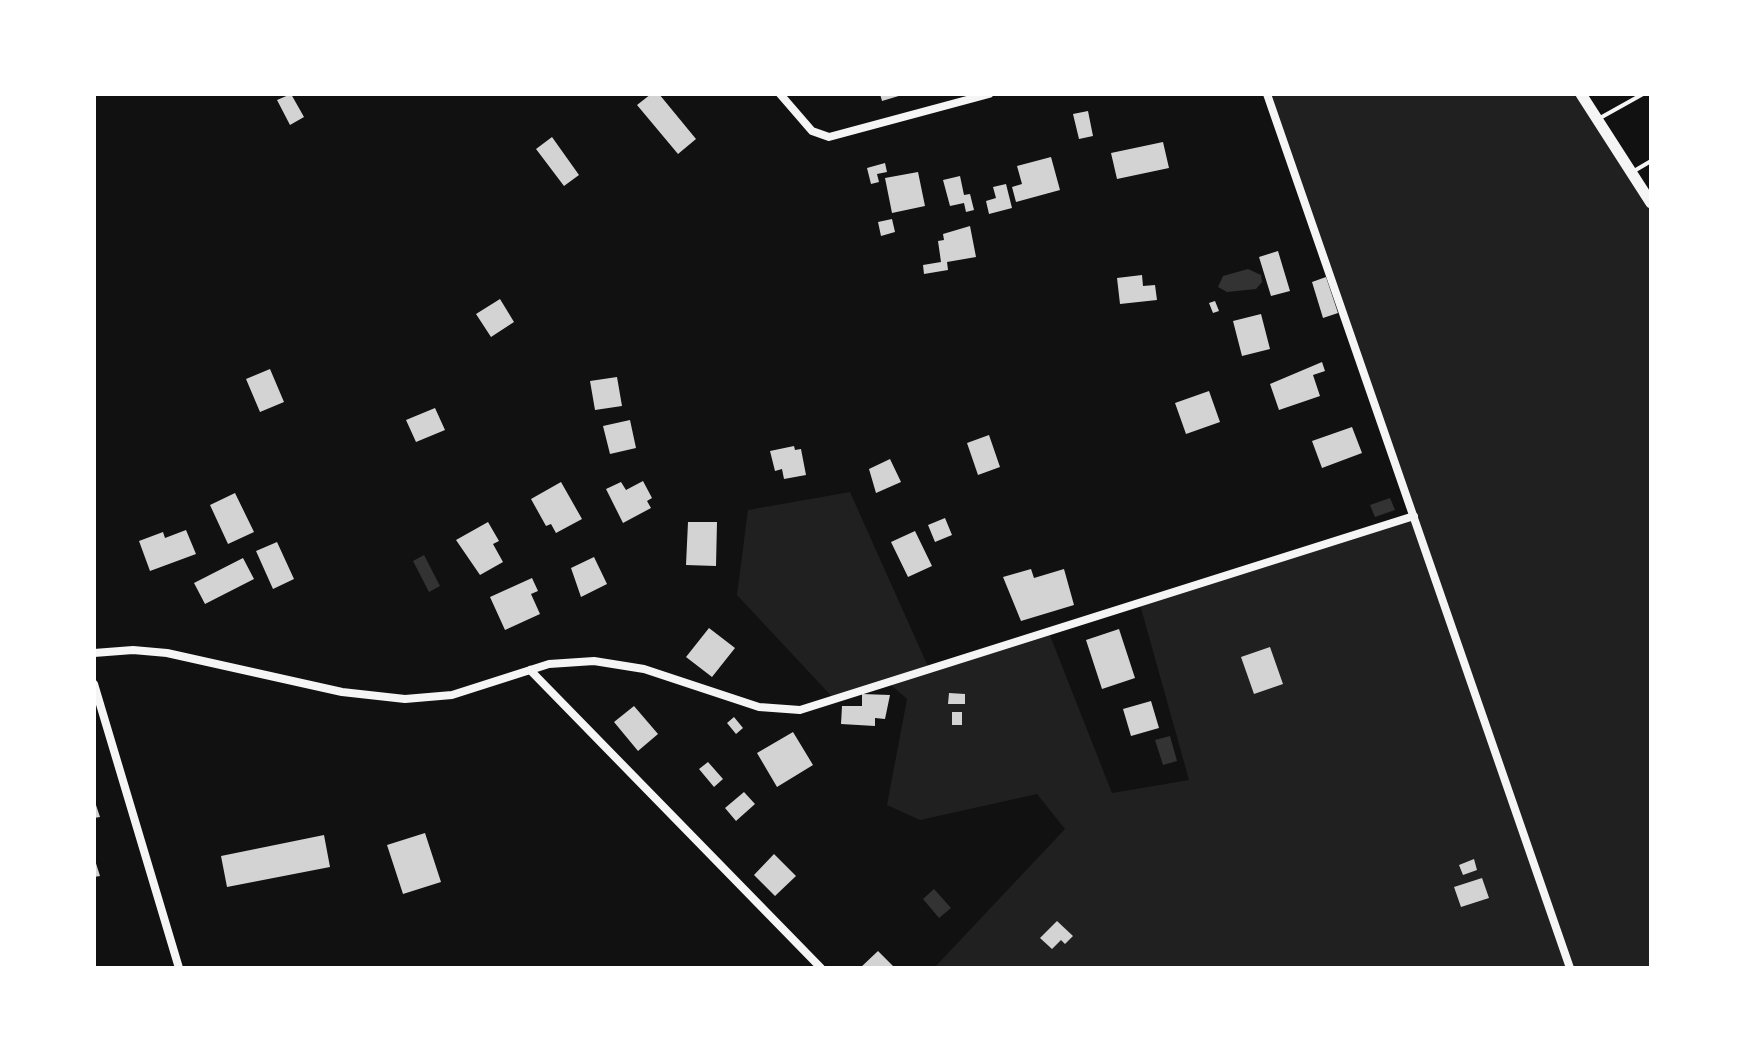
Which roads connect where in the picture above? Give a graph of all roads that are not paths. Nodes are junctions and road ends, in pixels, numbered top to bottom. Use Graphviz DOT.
graph roads {
  1 [pos="780,94"];
  2 [pos="989,94"];
  3 [pos="1267,94"];
  4 [pos="1581,94"];
  5 [pos="1643,94"];
  6 [pos="1598,119"];
  7 [pos="1651,161"];
  8 [pos="1632,173"];
  9 [pos="1651,203"];
  10 [pos="1414,516"];
  11 [pos="94,653"];
  12 [pos="530,670"];
  13 [pos="94,684"];
  14 [pos="179,968"];
  15 [pos="821,968"];
  16 [pos="1570,968"];
  1 -- 2 [label="street"];
  3 -- 10 [label="street"];
  4 -- 6 [label="street"];
  5 -- 6 [label="lane"];
  6 -- 8 [label="street"];
  7 -- 8 [label="lane"];
  8 -- 9 [label="street"];
  10 -- 12 [label="street"];
  10 -- 16 [label="street"];
  11 -- 12 [label="street"];
  12 -- 15 [label="street"];
  13 -- 14 [label="street"];
}
